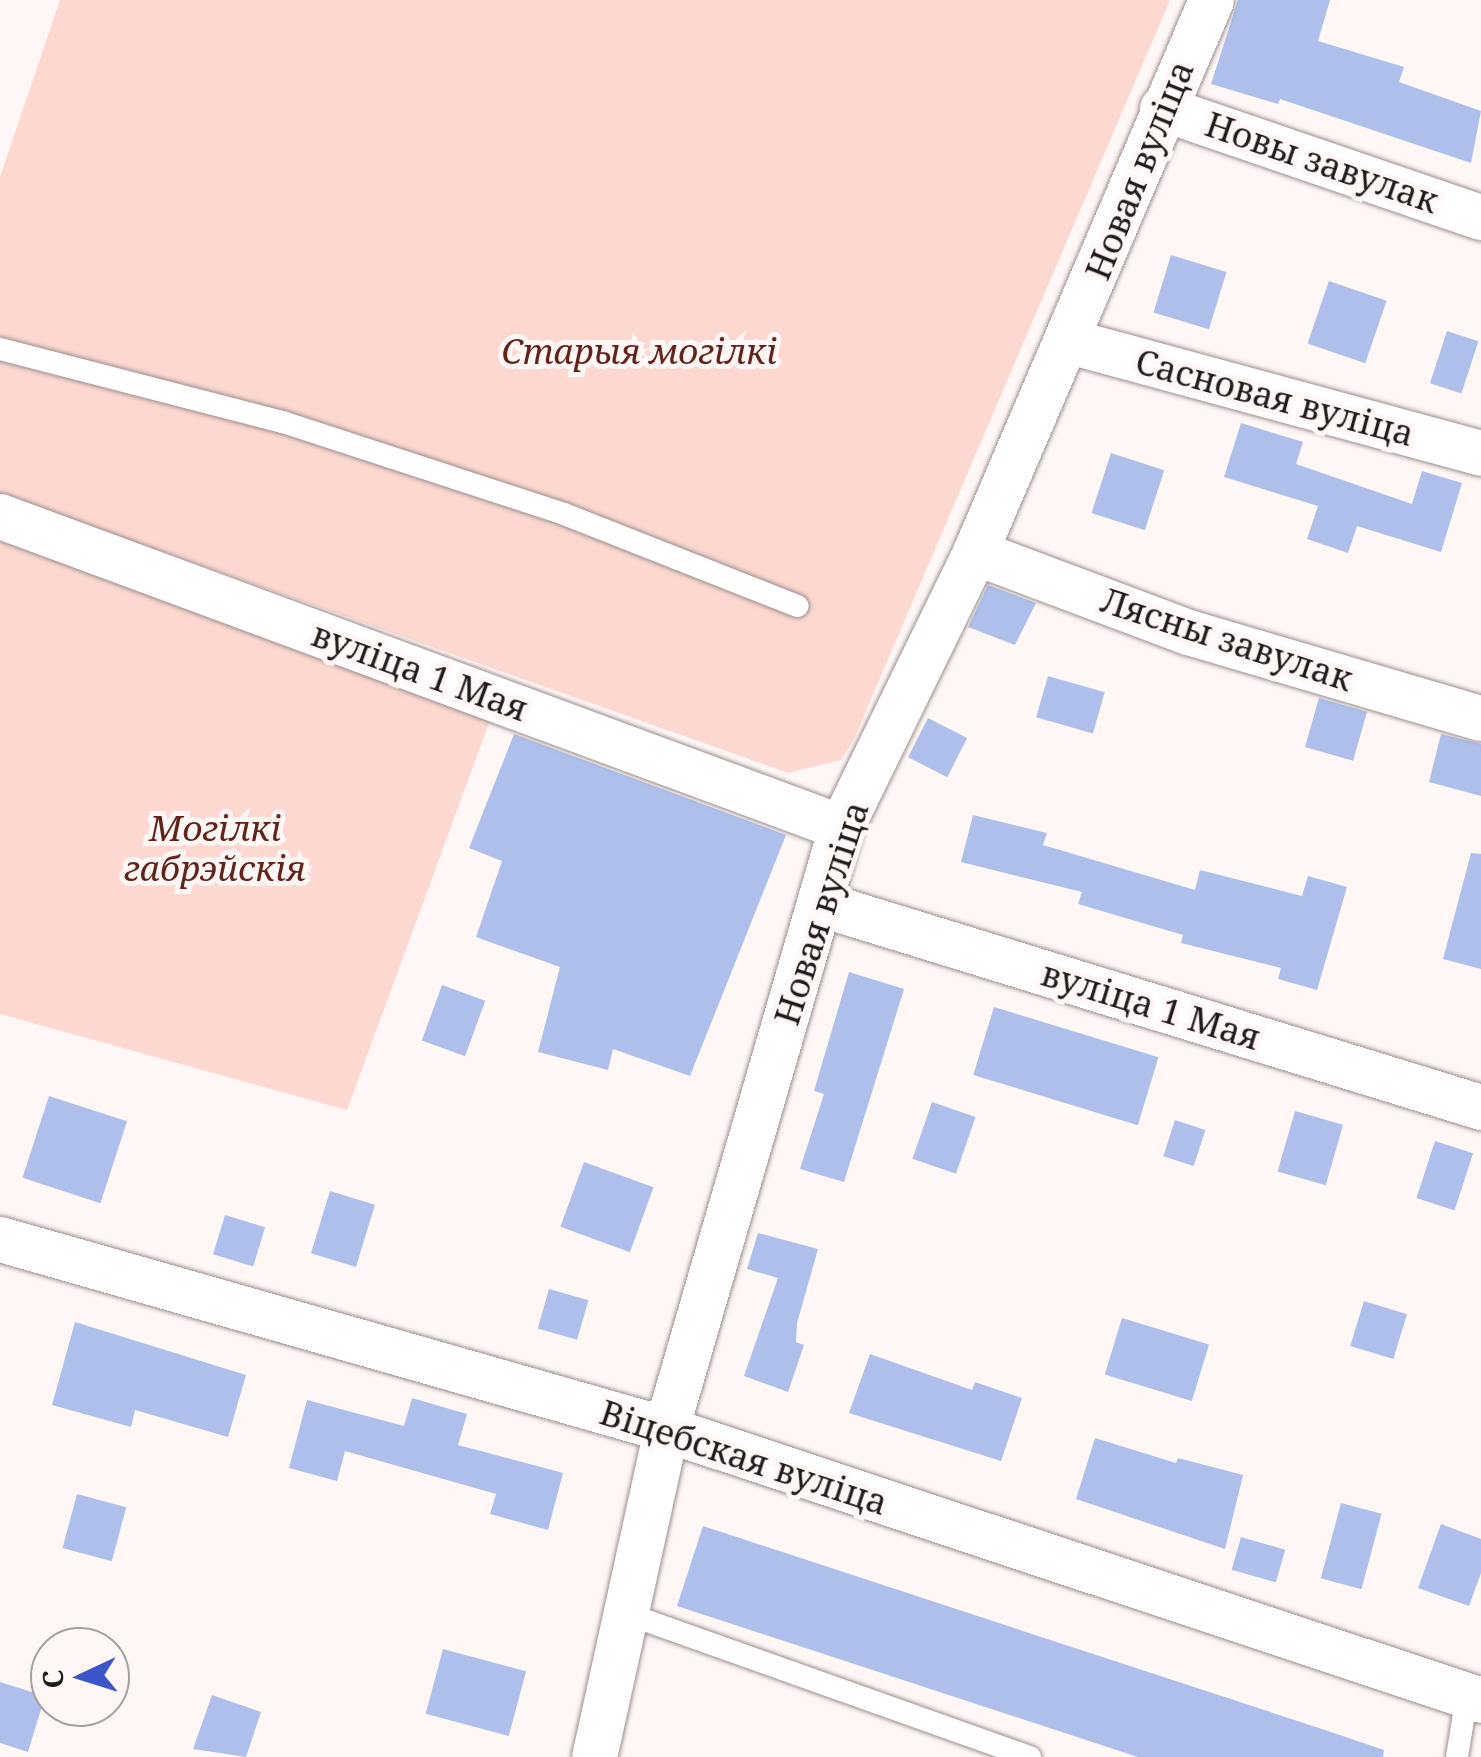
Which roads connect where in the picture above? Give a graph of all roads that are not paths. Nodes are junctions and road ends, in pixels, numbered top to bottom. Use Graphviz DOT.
graph roads {
  1 [pos="1211,0"];
  2 [pos="1162,108"];
  3 [pos="1481,217"];
  4 [pos="1069,341"];
  5 [pos="0,349"];
  6 [pos="1481,454"];
  7 [pos="0,516"];
  8 [pos="976,552"];
  9 [pos="798,606"];
  10 [pos="1481,718"];
  11 [pos="841,828"];
  12 [pos="820,904"];
  13 [pos="1481,1107"];
  14 [pos="0,1239"];
  15 [pos="666,1429"];
  16 [pos="625,1613"];
  17 [pos="1474,1698"];
  18 [pos="594,1757"];
  19 [pos="1030,1757"];
  20 [pos="1457,1757"];
  1 -- 2 [label="street, Новая вуліца"];
  2 -- 3 [label="street, Новы завулак"];
  2 -- 4 [label="street, Новая вуліца"];
  4 -- 6 [label="street, Сасновая вуліца"];
  4 -- 8 [label="street, Новая вуліца"];
  5 -- 9 [label="lane"];
  7 -- 11 [label="street, вуліца 1 Мая"];
  8 -- 10 [label="street, Лясны завулак"];
  8 -- 11 [label="street, Новая вуліца"];
  11 -- 12 [label="street, Новая вуліца"];
  12 -- 13 [label="street, вуліца 1 Мая"];
  12 -- 15 [label="street, Новая вуліца"];
  14 -- 15 [label="street, Віцебская вуліца"];
  15 -- 16 [label="street, Новая вуліца"];
  15 -- 17 [label="street, Віцебская вуліца"];
  16 -- 18 [label="street, Новая вуліца"];
  16 -- 19 [label="lane"];
  17 -- 20 [label="lane"];
}
